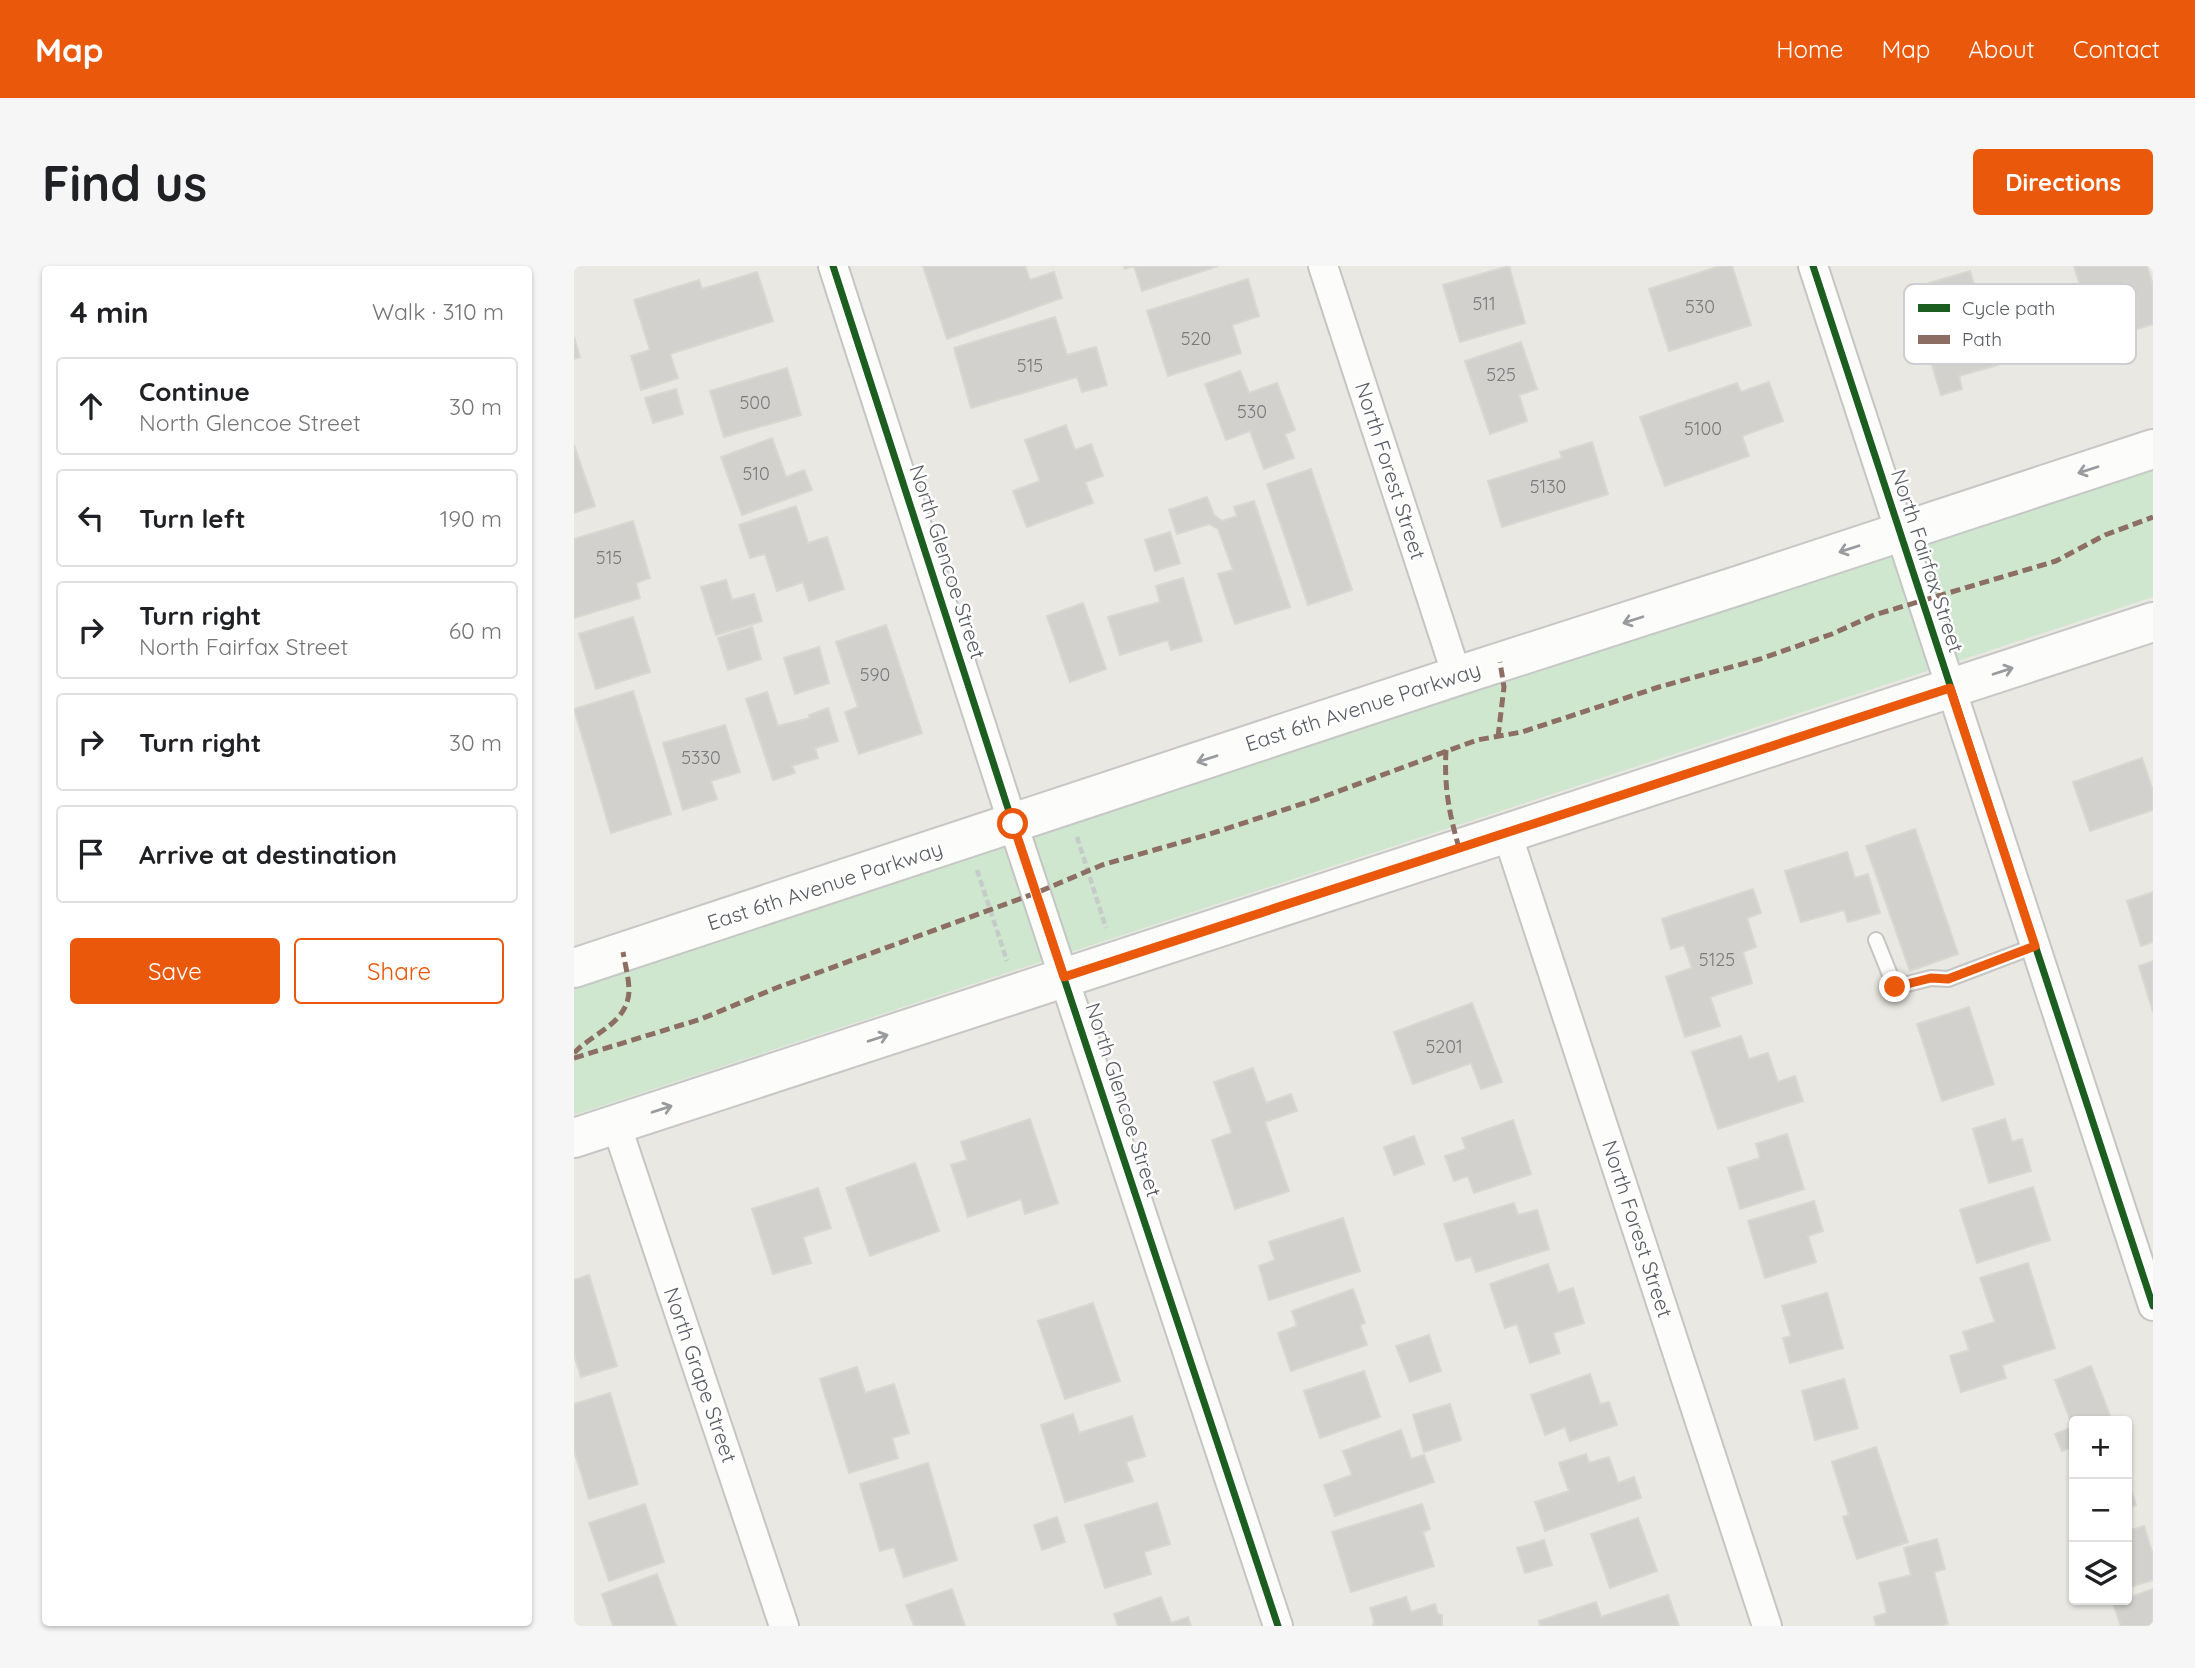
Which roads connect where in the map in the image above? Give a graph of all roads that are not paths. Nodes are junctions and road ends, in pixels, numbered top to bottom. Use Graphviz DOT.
graph roads {
  1 [pos="832,266"];
  2 [pos="1323,266"];
  3 [pos="1813,266"];
  4 [pos="2153,449"];
  5 [pos="1900,532"];
  6 [pos="2153,622"];
  7 [pos="1457,676"];
  8 [pos="1950,688"];
  9 [pos="1013,824"];
  10 [pos="1507,832"];
  11 [pos="1876,940"];
  12 [pos="2035,946"];
  13 [pos="574,968"];
  14 [pos="1064,977"];
  15 [pos="616,1124"];
  16 [pos="574,1138"];
  17 [pos="2153,1306"];
  18 [pos="784,1626"];
  19 [pos="1278,1626"];
  20 [pos="1767,1626"];
  1 -- 9 [label="street, North Glencoe Street"];
  2 -- 7 [label="street, North Forest Street"];
  3 -- 5 [label="street, North Fairfax Street"];
  4 -- 5 [label="main road, East 6th Avenue Parkway, one-way"];
  5 -- 7 [label="main road, East 6th Avenue Parkway, one-way"];
  5 -- 8 [label="street, North Fairfax Street"];
  8 -- 6 [label="main road, one-way"];
  7 -- 9 [label="main road, East 6th Avenue Parkway, one-way"];
  8 -- 10 [label="main road"];
  8 -- 12 [label="street, North Fairfax Street"];
  9 -- 13 [label="main road, East 6th Avenue Parkway"];
  9 -- 14 [label="street, North Glencoe Street"];
  10 -- 14 [label="main road"];
  10 -- 20 [label="street, North Forest Street"];
  11 -- 12 [label="lane"];
  12 -- 17 [label="street, North Fairfax Street"];
  15 -- 14 [label="main road, one-way"];
  14 -- 19 [label="street, North Glencoe Street"];
  15 -- 16 [label="main road"];
  15 -- 18 [label="street, North Grape Street"];
}
